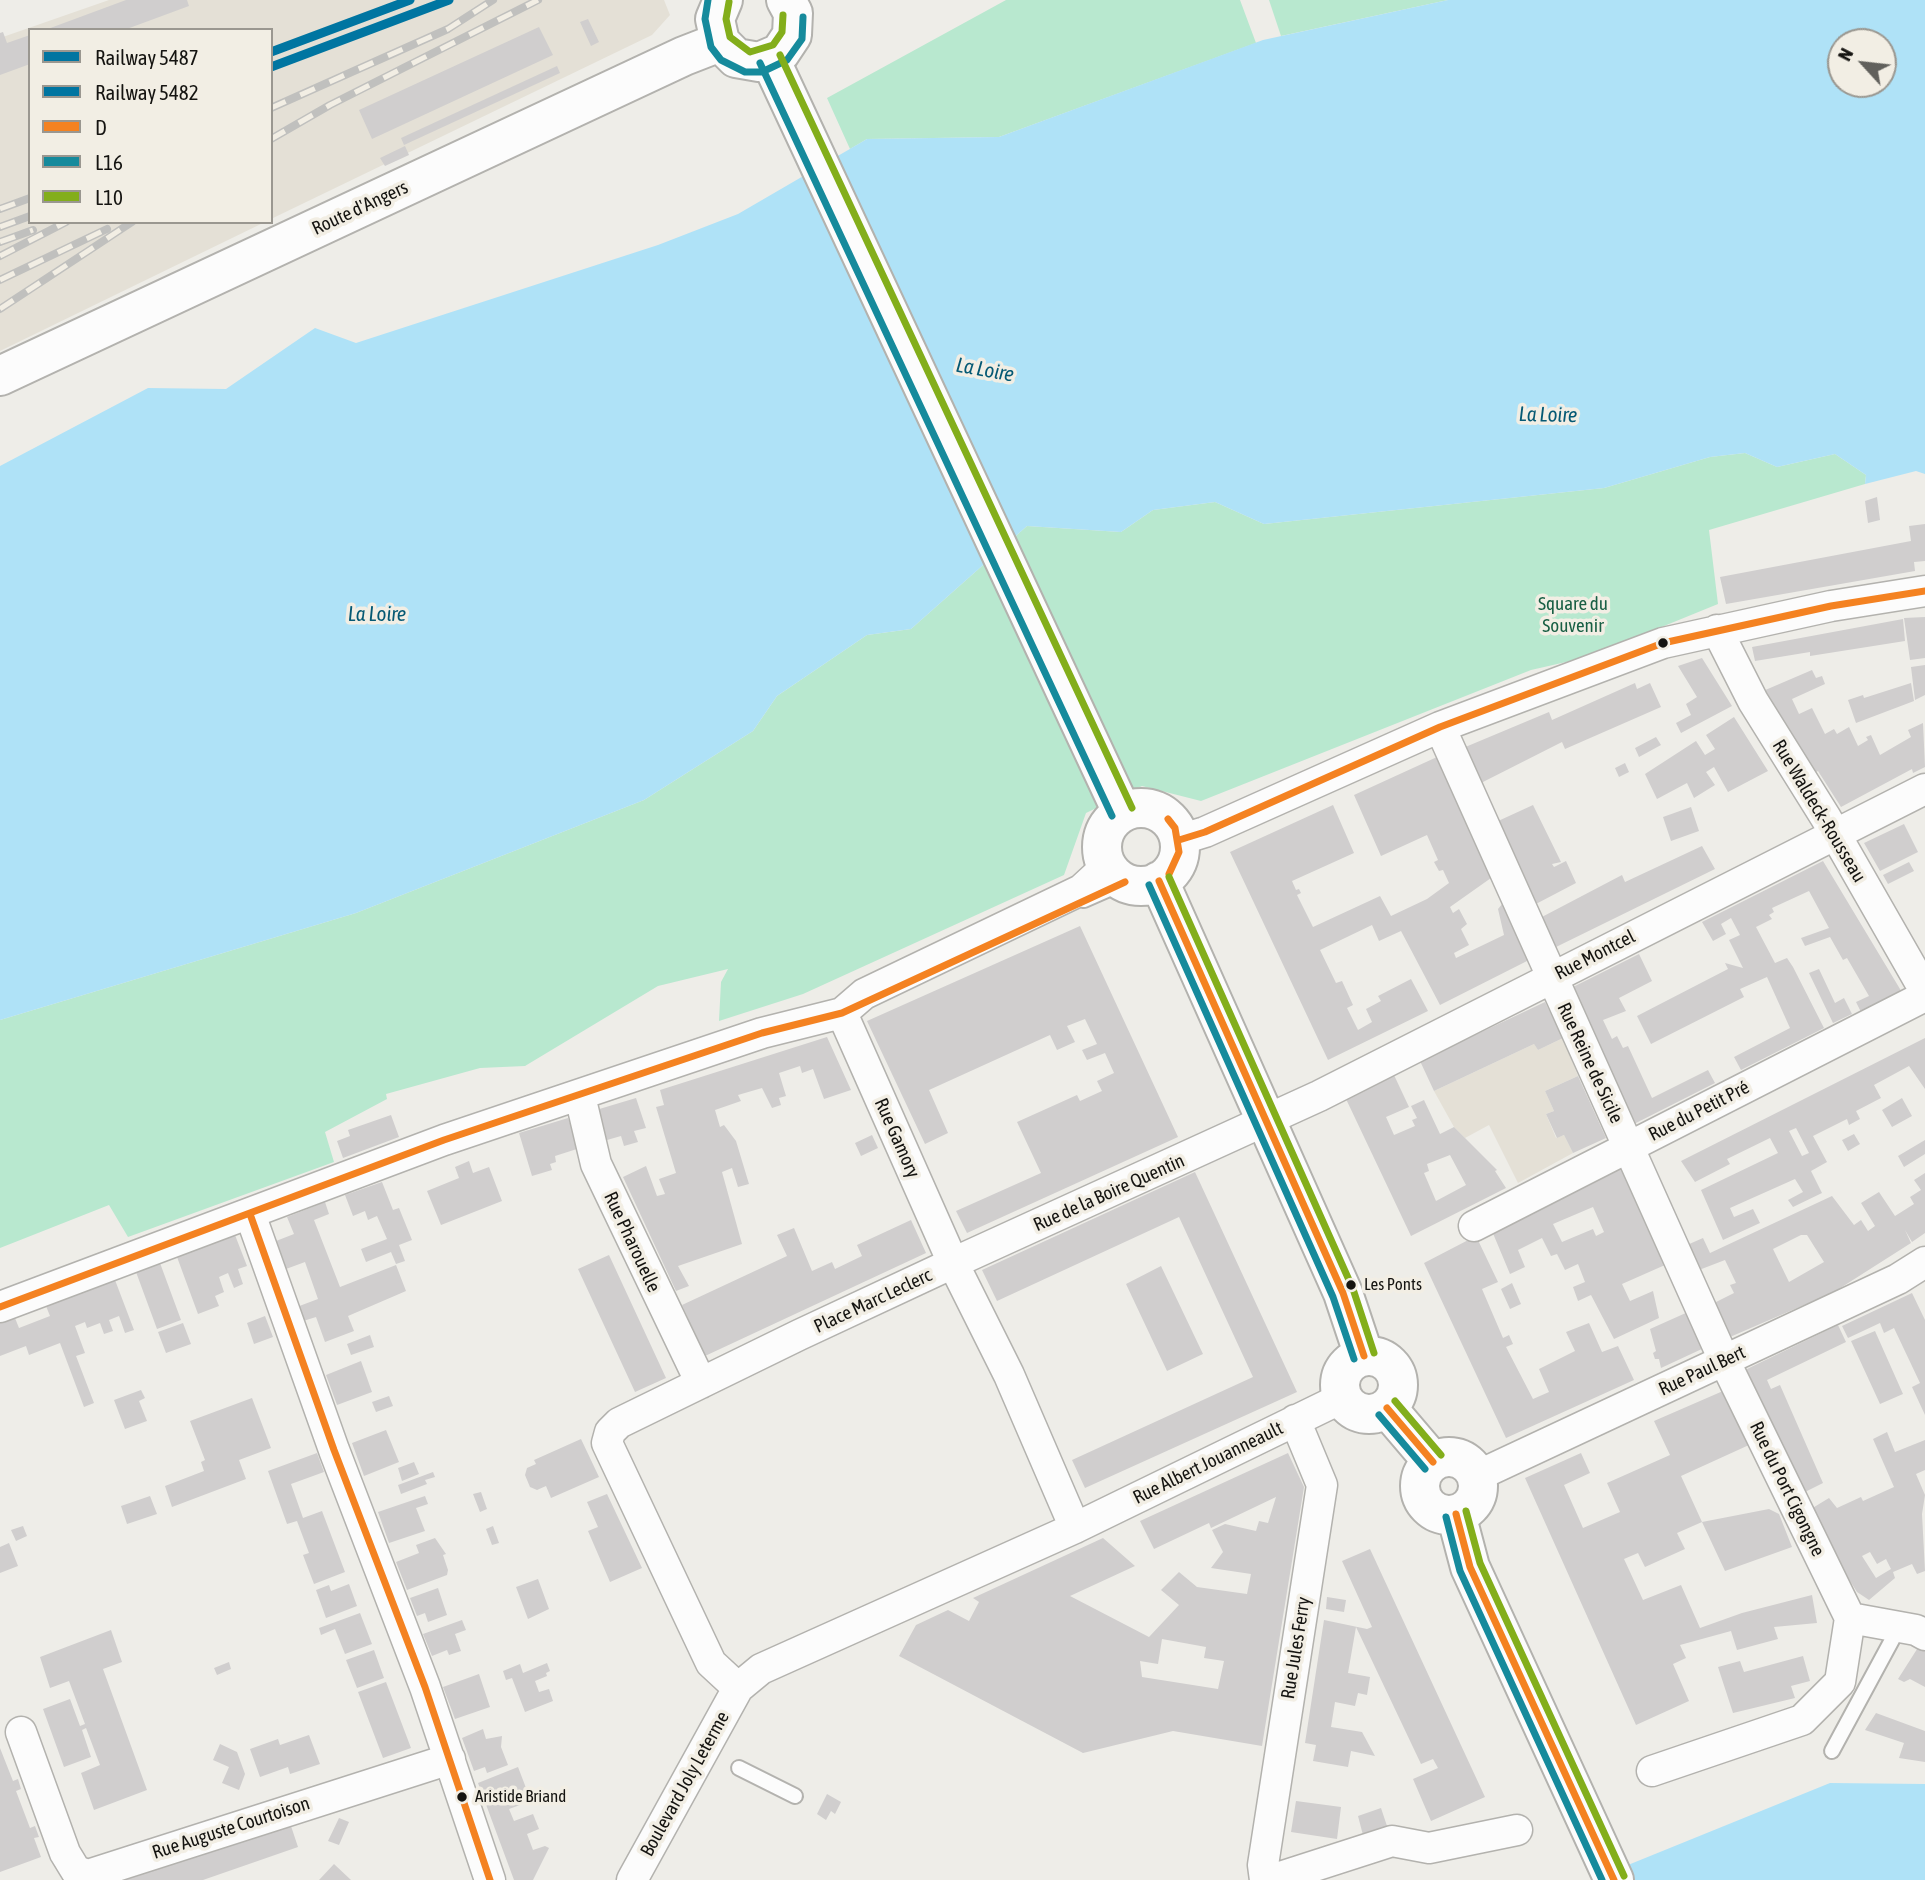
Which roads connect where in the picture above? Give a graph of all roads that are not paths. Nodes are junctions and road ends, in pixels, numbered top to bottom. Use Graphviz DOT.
graph roads {
  1 [pos="798,4"];
  2 [pos="720,12"];
  3 [pos="770,59"];
  4 [pos="0,376"];
  5 [pos="1925,592"];
  6 [pos="1717,630"];
  7 [pos="1440,727"];
  8 [pos="1925,789"];
  9 [pos="1122,812"];
  10 [pos="1833,834"];
  11 [pos="1179,840"];
  12 [pos="1130,877"];
  13 [pos="1550,978"];
  14 [pos="1925,993"];
  15 [pos="842,1013"];
  16 [pos="580,1096"];
  17 [pos="1264,1122"];
  18 [pos="1628,1146"];
  19 [pos="250,1214"];
  20 [pos="1474,1226"];
  21 [pos="1925,1262"];
  22 [pos="953,1264"];
  23 [pos="0,1307"];
  24 [pos="1364,1356"];
  25 [pos="1724,1360"];
  26 [pos="701,1383"];
  27 [pos="1342,1398"];
  28 [pos="1387,1408"];
  29 [pos="1295,1420"];
  30 [pos="1433,1462"];
  31 [pos="1477,1476"];
  32 [pos="1456,1514"];
  33 [pos="1075,1528"];
  34 [pos="1850,1618"];
  35 [pos="1912,1631"];
  36 [pos="737,1688"];
  37 [pos="21,1732"];
  38 [pos="1832,1751"];
  39 [pos="450,1759"];
  40 [pos="739,1768"];
  41 [pos="1652,1771"];
  42 [pos="795,1796"];
  43 [pos="1517,1830"];
  44 [pos="1607,1865"];
  45 [pos="490,1880"];
  46 [pos="632,1880"];
  47 [pos="1268,1880"];
  1 -- 3 [label="main road"];
  2 -- 3 [label="main road"];
  2 -- 4 [label="main road, Route d'Angers"];
  3 -- 9 [label="main road"];
  5 -- 6 [label="street"];
  6 -- 7 [label="street"];
  6 -- 10 [label="street, Rue Waldeck-Rousseau"];
  7 -- 11 [label="street"];
  7 -- 13 [label="street, Rue Reine de Sicile"];
  8 -- 10 [label="street, Rue Montcel"];
  9 -- 11 [label="main road"];
  9 -- 12 [label="main road"];
  10 -- 13 [label="street, Rue Montcel"];
  10 -- 14 [label="street, Rue Waldeck-Rousseau"];
  11 -- 12 [label="main road"];
  12 -- 15 [label="street"];
  12 -- 17 [label="main road"];
  13 -- 17 [label="street, Rue Montcel"];
  13 -- 18 [label="street, Rue Reine de Sicile"];
  14 -- 18 [label="street, Rue du Petit Pré"];
  15 -- 16 [label="street"];
  15 -- 22 [label="street, Rue Gamory"];
  16 -- 19 [label="street"];
  16 -- 26 [label="street, Rue Pharouelle"];
  17 -- 22 [label="street, Rue de la Boire Quentin"];
  17 -- 24 [label="main road"];
  18 -- 20 [label="street, Rue du Petit Pré"];
  18 -- 25 [label="street, Rue Reine de Sicile"];
  19 -- 23 [label="street"];
  19 -- 39 [label="street"];
  21 -- 25 [label="street, Rue Paul Bert"];
  22 -- 26 [label="street, Place Marc Leclerc"];
  22 -- 33 [label="street, Place Marc Leclerc"];
  24 -- 27 [label="main road"];
  24 -- 28 [label="main road"];
  25 -- 31 [label="street, Rue Paul Bert"];
  25 -- 34 [label="street, Rue du Port Cigongne"];
  26 -- 36 [label="street, Place Marc Leclerc"];
  27 -- 28 [label="main road"];
  27 -- 29 [label="street, Rue Albert Jouanneault"];
  28 -- 30 [label="main road"];
  29 -- 33 [label="street, Rue Albert Jouanneault"];
  29 -- 47 [label="street, Rue Jules Ferry"];
  30 -- 31 [label="main road"];
  30 -- 32 [label="main road"];
  31 -- 32 [label="main road"];
  32 -- 44 [label="main road"];
  33 -- 36 [label="street"];
  34 -- 35 [label="street"];
  34 -- 41 [label="street"];
  35 -- 38 [label="lane"];
  36 -- 46 [label="street, Boulevard Joly Leterme"];
  37 -- 39 [label="street, Rue Auguste Courtoison"];
  39 -- 45 [label="street"];
  40 -- 42 [label="lane"];
  43 -- 47 [label="street"];
}
